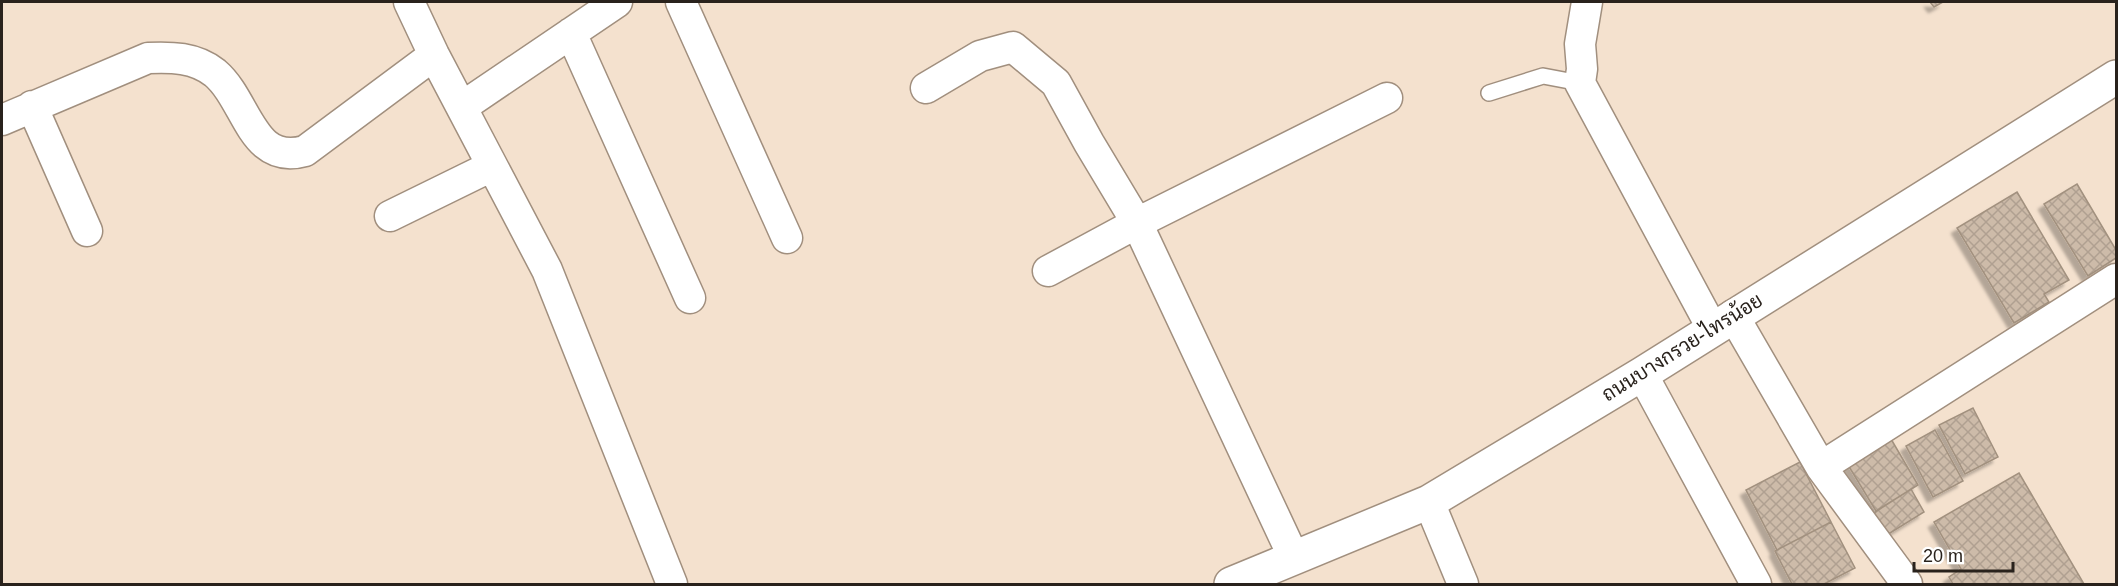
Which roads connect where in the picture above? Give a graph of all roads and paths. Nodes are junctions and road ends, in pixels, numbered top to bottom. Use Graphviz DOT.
graph roads {
  1 [pos="409,2"];
  2 [pos="617,2"];
  3 [pos="681,2"];
  4 [pos="1587,2"];
  5 [pos="571,33"];
  6 [pos="434,55"];
  7 [pos="2116,77"];
  8 [pos="1580,83"];
  9 [pos="926,88"];
  10 [pos="1489,93"];
  11 [pos="1387,98"];
  12 [pos="32,106"];
  13 [pos="462,108"];
  14 [pos="2,120"];
  15 [pos="492,166"];
  16 [pos="390,216"];
  17 [pos="1137,223"];
  18 [pos="87,231"];
  19 [pos="787,238"];
  20 [pos="1048,272"];
  21 [pos="2116,279"];
  22 [pos="690,298"];
  23 [pos="1722,322"];
  24 [pos="1642,374"];
  25 [pos="1821,467"];
  26 [pos="1430,502"];
  27 [pos="1294,558"];
  28 [pos="672,585"];
  29 [pos="1231,585"];
  30 [pos="1463,585"];
  31 [pos="1756,585"];
  32 [pos="1907,585"];
  1 -- 6 [label="street"];
  2 -- 5 [label="street"];
  3 -- 19 [label="street"];
  4 -- 8 [label="street"];
  5 -- 13 [label="street"];
  5 -- 22 [label="street"];
  6 -- 12 [label="street"];
  6 -- 13 [label="street"];
  7 -- 23 [label="main road, ถนนบางกรวย-ไทรน้อย"];
  8 -- 10 [label="lane"];
  8 -- 23 [label="street"];
  9 -- 17 [label="street"];
  11 -- 17 [label="street"];
  12 -- 14 [label="street"];
  12 -- 18 [label="street"];
  13 -- 15 [label="street"];
  15 -- 16 [label="street"];
  15 -- 28 [label="street"];
  17 -- 20 [label="street"];
  17 -- 27 [label="street"];
  21 -- 25 [label="street"];
  23 -- 24 [label="main road, ถนนบางกรวย-ไทรน้อย"];
  23 -- 25 [label="street"];
  24 -- 26 [label="main road, ถนนบางกรวย-ไทรน้อย"];
  24 -- 31 [label="street"];
  25 -- 32 [label="street"];
  26 -- 27 [label="main road, ถนนบางกรวย-ไทรน้อย"];
  26 -- 30 [label="street"];
  27 -- 29 [label="main road, ถนนบางกรวย-ไทรน้อย"];
}
